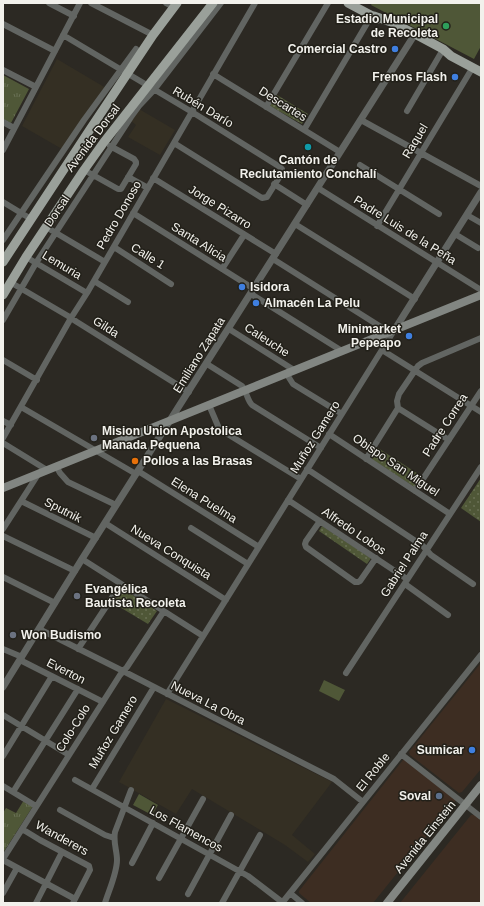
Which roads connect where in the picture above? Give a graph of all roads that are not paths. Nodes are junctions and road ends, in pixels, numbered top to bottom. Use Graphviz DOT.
graph roads {
  1 [pos="49,3"];
  2 [pos="80,3"];
  3 [pos="91,3"];
  4 [pos="213,3"];
  5 [pos="221,3"];
  6 [pos="255,3"];
  7 [pos="328,3"];
  8 [pos="348,3"];
  9 [pos="172,4"];
  10 [pos="363,7"];
  11 [pos="74,16"];
  12 [pos="373,16"];
  13 [pos="3,24"];
  14 [pos="63,35"];
  15 [pos="153,36"];
  16 [pos="414,36"];
  17 [pos="136,49"];
  18 [pos="55,51"];
  19 [pos="441,54"];
  20 [pos="451,56"];
  21 [pos="3,70"];
  22 [pos="477,70"];
  23 [pos="124,72"];
  24 [pos="213,74"];
  25 [pos="36,87"];
  26 [pos="151,88"];
  27 [pos="266,107"];
  28 [pos="407,111"];
  29 [pos="192,112"];
  30 [pos="361,120"];
  31 [pos="3,122"];
  32 [pos="14,128"];
  33 [pos="78,128"];
  34 [pos="304,130"];
  35 [pos="87,134"];
  36 [pos="174,143"];
  37 [pos="108,144"];
  38 [pos="3,150"];
  39 [pos="340,152"];
  40 [pos="421,153"];
  41 [pos="360,165"];
  42 [pos="84,170"];
  43 [pos="93,175"];
  44 [pos="128,176"];
  45 [pos="153,178"];
  46 [pos="274,184"];
  47 [pos="481,186"];
  48 [pos="148,188"];
  49 [pos="318,188"];
  50 [pos="399,189"];
  51 [pos="480,194"];
  52 [pos="3,202"];
  53 [pos="307,205"];
  54 [pos="21,213"];
  55 [pos="133,213"];
  56 [pos="439,214"];
  57 [pos="467,215"];
  58 [pos="31,219"];
  59 [pos="481,223"];
  60 [pos="295,224"];
  61 [pos="377,226"];
  62 [pos="46,227"];
  63 [pos="55,233"];
  64 [pos="244,234"];
  65 [pos="455,234"];
  66 [pos="3,240"];
  67 [pos="3,244"];
  68 [pos="114,247"];
  69 [pos="12,248"];
  70 [pos="478,248"];
  71 [pos="26,257"];
  72 [pos="274,257"];
  73 [pos="3,262"];
  74 [pos="105,262"];
  75 [pos="36,263"];
  76 [pos="437,263"];
  77 [pos="222,269"];
  78 [pos="94,281"];
  79 [pos="10,282"];
  80 [pos="171,284"];
  81 [pos="21,288"];
  82 [pos="481,290"];
  83 [pos="252,292"];
  84 [pos="87,293"];
  85 [pos="3,295"];
  86 [pos="481,295"];
  87 [pos="415,299"];
  88 [pos="128,302"];
  89 [pos="71,318"];
  90 [pos="3,320"];
  91 [pos="229,329"];
  92 [pos="392,331"];
  93 [pos="481,338"];
  94 [pos="382,350"];
  95 [pos="342,351"];
  96 [pos="3,360"];
  97 [pos="207,364"];
  98 [pos="415,370"];
  99 [pos="290,372"];
  100 [pos="37,380"];
  101 [pos="245,390"];
  102 [pos="481,391"];
  103 [pos="189,392"];
  104 [pos="209,404"];
  105 [pos="471,406"];
  106 [pos="21,407"];
  107 [pos="398,408"];
  108 [pos="481,412"];
  109 [pos="342,414"];
  110 [pos="171,420"];
  111 [pos="3,421"];
  112 [pos="11,425"];
  113 [pos="329,434"];
  114 [pos="3,438"];
  115 [pos="449,440"];
  116 [pos="3,443"];
  117 [pos="321,448"];
  118 [pos="96,450"];
  119 [pos="366,458"];
  120 [pos="56,466"];
  121 [pos="481,467"];
  122 [pos="307,469"];
  123 [pos="43,472"];
  124 [pos="138,472"];
  125 [pos="301,480"];
  126 [pos="3,488"];
  127 [pos="415,492"];
  128 [pos="288,500"];
  129 [pos="21,501"];
  130 [pos="116,505"];
  131 [pos="450,514"];
  132 [pos="320,521"];
  133 [pos="105,523"];
  134 [pos="191,528"];
  135 [pos="3,529"];
  136 [pos="3,536"];
  137 [pos="96,538"];
  138 [pos="259,547"];
  139 [pos="427,550"];
  140 [pos="376,558"];
  141 [pos="82,559"];
  142 [pos="248,564"];
  143 [pos="75,571"];
  144 [pos="3,577"];
  145 [pos="406,582"];
  146 [pos="121,584"];
  147 [pos="473,584"];
  148 [pos="226,600"];
  149 [pos="55,603"];
  150 [pos="164,611"];
  151 [pos="448,615"];
  152 [pos="39,629"];
  153 [pos="203,636"];
  154 [pos="3,649"];
  155 [pos="78,649"];
  156 [pos="481,655"];
  157 [pos="21,659"];
  158 [pos="123,671"];
  159 [pos="346,673"];
  160 [pos="52,676"];
  161 [pos="154,687"];
  162 [pos="3,688"];
  163 [pos="78,689"];
  164 [pos="167,694"];
  165 [pos="103,702"];
  166 [pos="3,715"];
  167 [pos="21,726"];
  168 [pos="45,740"];
  169 [pos="401,754"];
  170 [pos="69,755"];
  171 [pos="3,756"];
  172 [pos="75,780"];
  173 [pos="3,786"];
  174 [pos="481,786"];
  175 [pos="92,788"];
  176 [pos="131,790"];
  177 [pos="13,792"];
  178 [pos="203,799"];
  179 [pos="363,802"];
  180 [pos="466,804"];
  181 [pos="36,806"];
  182 [pos="124,807"];
  183 [pos="60,810"];
  184 [pos="231,816"];
  185 [pos="481,817"];
  186 [pos="153,823"];
  187 [pos="22,829"];
  188 [pos="260,835"];
  189 [pos="114,838"];
  190 [pos="181,839"];
  191 [pos="62,852"];
  192 [pos="210,855"];
  193 [pos="3,859"];
  194 [pos="132,863"];
  195 [pos="17,868"];
  196 [pos="240,871"];
  197 [pos="159,878"];
  198 [pos="46,883"];
  199 [pos="3,893"];
  200 [pos="290,893"];
  201 [pos="188,894"];
  202 [pos="74,901"];
  203 [pos="36,903"];
  204 [pos="105,903"];
  205 [pos="222,903"];
  206 [pos="282,903"];
  207 [pos="302,903"];
  208 [pos="387,903"];
  1 -- 11 [label="street"];
  2 -- 11 [label="street"];
  3 -- 15 [label="street"];
  4 -- 26 [label="main road, Avenida Dorsal"];
  5 -- 26 [label="street"];
  6 -- 24 [label="street, Pedro Donoso"];
  7 -- 27 [label="street"];
  8 -- 10 [label="main road"];
  9 -- 15 [label="main road, Avenida Dorsal"];
  10 -- 12 [label="main road"];
  11 -- 14 [label="street"];
  12 -- 16 [label="main road"];
  12 -- 34 [label="street"];
  13 -- 18 [label="street"];
  14 -- 18 [label="street"];
  14 -- 23 [label="street, Rubén Darío"];
  15 -- 23 [label="main road, Avenida Dorsal"];
  16 -- 19 [label="main road"];
  16 -- 20 [label="main road"];
  16 -- 30 [label="street, Emiliano Zapata"];
  17 -- 23 [label="street, Avenida Dorsal"];
  18 -- 25 [label="street"];
  19 -- 20 [label="main road"];
  19 -- 28 [label="street"];
  20 -- 22 [label="main road"];
  21 -- 25 [label="street"];
  22 -- 40 [label="street, Raquel"];
  23 -- 26 [label="street, Rubén Darío"];
  23 -- 33 [label="street, Avenida Dorsal"];
  23 -- 35 [label="main road, Avenida Dorsal"];
  24 -- 27 [label="street, Descartes"];
  24 -- 29 [label="street, Pedro Donoso"];
  25 -- 32 [label="street"];
  26 -- 29 [label="street, Rubén Darío"];
  26 -- 37 [label="main road, Avenida Dorsal"];
  27 -- 34 [label="street, Descartes"];
  29 -- 36 [label="street, Pedro Donoso"];
  29 -- 46 [label="street, Rubén Darío"];
  30 -- 39 [label="street, Emiliano Zapata"];
  30 -- 40 [label="street"];
  31 -- 32 [label="street"];
  32 -- 38 [label="street"];
  33 -- 35 [label="street, Avenida Dorsal"];
  33 -- 54 [label="street, Avenida Dorsal"];
  34 -- 39 [label="street, Descartes"];
  35 -- 58 [label="main road, Avenida Dorsal"];
  36 -- 45 [label="street, Pedro Donoso"];
  36 -- 46 [label="street"];
  37 -- 42 [label="main road, Avenida Dorsal"];
  37 -- 43 [label="street, Dorsal"];
  37 -- 44 [label="street"];
  39 -- 49 [label="street, Emiliano Zapata"];
  40 -- 47 [label="street"];
  40 -- 50 [label="street, Raquel"];
  41 -- 50 [label="street"];
  42 -- 43 [label="street"];
  42 -- 62 [label="main road, Avenida Dorsal"];
  43 -- 44 [label="street"];
  43 -- 63 [label="street, Dorsal"];
  44 -- 48 [label="street"];
  45 -- 48 [label="street, Pedro Donoso"];
  45 -- 64 [label="street, Jorge Pizarro"];
  46 -- 53 [label="street"];
  48 -- 55 [label="street, Pedro Donoso"];
  49 -- 53 [label="street, Emiliano Zapata"];
  49 -- 61 [label="street, Padre Luis de la Peña"];
  50 -- 56 [label="street"];
  50 -- 61 [label="street, Raquel"];
  51 -- 57 [label="street, Muñoz Gamero"];
  52 -- 54 [label="street"];
  53 -- 60 [label="street, Emiliano Zapata"];
  54 -- 58 [label="street"];
  54 -- 66 [label="street, Avenida Dorsal"];
  55 -- 68 [label="street, Pedro Donoso"];
  55 -- 77 [label="street, Santa Alicia"];
  57 -- 59 [label="street"];
  57 -- 65 [label="street, Muñoz Gamero"];
  58 -- 69 [label="main road, Avenida Dorsal"];
  60 -- 72 [label="street, Emiliano Zapata"];
  60 -- 87 [label="street"];
  61 -- 76 [label="street, Padre Luis de la Peña"];
  62 -- 63 [label="street"];
  62 -- 71 [label="main road, Avenida Dorsal"];
  63 -- 74 [label="street"];
  63 -- 75 [label="street, Dorsal"];
  64 -- 72 [label="street, Jorge Pizarro"];
  64 -- 77 [label="street"];
  65 -- 70 [label="street"];
  65 -- 76 [label="street, Muñoz Gamero"];
  67 -- 69 [label="street"];
  68 -- 74 [label="street, Pedro Donoso"];
  68 -- 80 [label="street, Calle 1"];
  69 -- 73 [label="main road, Avenida Dorsal"];
  71 -- 75 [label="street, Lemuria"];
  71 -- 79 [label="main road, Avenida Dorsal"];
  72 -- 83 [label="street, Emiliano Zapata"];
  72 -- 92 [label="street, Jorge Pizarro"];
  74 -- 78 [label="street, Pedro Donoso"];
  75 -- 81 [label="street, Dorsal"];
  75 -- 84 [label="street, Lemuria"];
  76 -- 82 [label="street, Padre Luis de la Peña"];
  76 -- 87 [label="street, Muñoz Gamero"];
  77 -- 83 [label="street, Santa Alicia"];
  78 -- 84 [label="street, Pedro Donoso"];
  78 -- 88 [label="street"];
  79 -- 81 [label="street, Gilda"];
  79 -- 85 [label="main road, Avenida Dorsal"];
  81 -- 89 [label="street, Gilda"];
  81 -- 90 [label="street, Dorsal"];
  83 -- 91 [label="street, Emiliano Zapata"];
  83 -- 95 [label="street, Santa Alicia"];
  84 -- 89 [label="street, Pedro Donoso"];
  86 -- 92 [label="main road"];
  87 -- 92 [label="street, Muñoz Gamero"];
  89 -- 100 [label="street, Pedro Donoso"];
  89 -- 103 [label="street, Gilda"];
  91 -- 97 [label="street, Emiliano Zapata"];
  91 -- 99 [label="street, Caleuche"];
  92 -- 94 [label="street, Muñoz Gamero"];
  92 -- 95 [label="main road"];
  93 -- 98 [label="street"];
  94 -- 98 [label="street"];
  94 -- 109 [label="street, Muñoz Gamero"];
  95 -- 99 [label="main road"];
  96 -- 100 [label="street"];
  97 -- 101 [label="street"];
  97 -- 103 [label="street, Emiliano Zapata"];
  98 -- 105 [label="street"];
  98 -- 107 [label="street"];
  99 -- 101 [label="main road"];
  99 -- 109 [label="street, Caleuche"];
  100 -- 106 [label="street, Pedro Donoso"];
  101 -- 104 [label="main road"];
  101 -- 117 [label="street"];
  102 -- 105 [label="street, Padre Correa"];
  103 -- 110 [label="street, Emiliano Zapata"];
  104 -- 110 [label="main road"];
  104 -- 125 [label="street"];
  105 -- 108 [label="street"];
  105 -- 115 [label="street, Padre Correa"];
  106 -- 112 [label="street, Pedro Donoso"];
  106 -- 118 [label="street, Elena Puelma"];
  107 -- 115 [label="street"];
  107 -- 119 [label="street"];
  109 -- 113 [label="street, Muñoz Gamero"];
  110 -- 118 [label="main road"];
  110 -- 124 [label="street, Emiliano Zapata"];
  111 -- 112 [label="street"];
  112 -- 114 [label="street, Pedro Donoso"];
  113 -- 117 [label="street, Muñoz Gamero"];
  113 -- 119 [label="street, Obispo San Miguel"];
  115 -- 127 [label="street, Padre Correa"];
  116 -- 123 [label="street"];
  117 -- 122 [label="street, Muñoz Gamero"];
  118 -- 120 [label="main road"];
  118 -- 124 [label="street, Elena Puelma"];
  119 -- 127 [label="street, Obispo San Miguel"];
  120 -- 123 [label="main road"];
  120 -- 130 [label="street"];
  121 -- 131 [label="street, Gabriel Palma"];
  122 -- 125 [label="street, Muñoz Gamero"];
  122 -- 139 [label="street"];
  123 -- 126 [label="main road"];
  123 -- 129 [label="street"];
  124 -- 130 [label="street, Emiliano Zapata"];
  124 -- 138 [label="street, Elena Puelma"];
  125 -- 128 [label="street, Muñoz Gamero"];
  127 -- 131 [label="street, Obispo San Miguel"];
  128 -- 132 [label="street, Alfredo Lobos"];
  128 -- 138 [label="street, Muñoz Gamero"];
  129 -- 135 [label="street"];
  129 -- 137 [label="street, Sputnik"];
  130 -- 133 [label="street, Emiliano Zapata"];
  131 -- 139 [label="street, Gabriel Palma"];
  132 -- 140 [label="street, Alfredo Lobos"];
  132 -- 140 [label="street"];
  133 -- 137 [label="street, Emiliano Zapata"];
  133 -- 148 [label="street, Nueva Conquista"];
  134 -- 142 [label="street"];
  136 -- 143 [label="street"];
  137 -- 141 [label="street, Emiliano Zapata"];
  138 -- 142 [label="street, Muñoz Gamero"];
  139 -- 145 [label="street, Gabriel Palma"];
  139 -- 147 [label="street"];
  140 -- 145 [label="street, Alfredo Lobos"];
  141 -- 143 [label="street, Emiliano Zapata"];
  141 -- 146 [label="street"];
  142 -- 148 [label="street, Muñoz Gamero"];
  143 -- 149 [label="street, Emiliano Zapata"];
  144 -- 149 [label="street"];
  145 -- 151 [label="street, Alfredo Lobos"];
  145 -- 159 [label="street, Gabriel Palma"];
  146 -- 150 [label="street"];
  146 -- 155 [label="street"];
  148 -- 153 [label="street, Muñoz Gamero"];
  149 -- 152 [label="street, Emiliano Zapata"];
  150 -- 153 [label="street"];
  150 -- 158 [label="street, Colo-Colo"];
  152 -- 155 [label="street, Nueva La Obra"];
  152 -- 157 [label="street, Emiliano Zapata"];
  153 -- 164 [label="street, Muñoz Gamero"];
  154 -- 157 [label="street, Everton"];
  155 -- 158 [label="street, Nueva La Obra"];
  156 -- 169 [label="street, El Roble"];
  157 -- 160 [label="street, Everton"];
  157 -- 162 [label="street, Emiliano Zapata"];
  158 -- 161 [label="street, Nueva La Obra"];
  158 -- 165 [label="street, Colo-Colo"];
  160 -- 163 [label="street, Everton"];
  160 -- 167 [label="street"];
  161 -- 164 [label="street, Nueva La Obra"];
  161 -- 175 [label="street, Muñoz Gamero"];
  163 -- 165 [label="street, Everton"];
  163 -- 168 [label="street"];
  164 -- 179 [label="street, Nueva La Obra"];
  165 -- 170 [label="street, Colo-Colo"];
  166 -- 167 [label="street"];
  167 -- 168 [label="street"];
  167 -- 171 [label="street"];
  168 -- 170 [label="street"];
  168 -- 177 [label="street"];
  169 -- 179 [label="street, El Roble"];
  169 -- 180 [label="street"];
  170 -- 181 [label="street, Colo-Colo"];
  172 -- 175 [label="street, Los Flamencos"];
  173 -- 177 [label="street"];
  174 -- 180 [label="main road, Avenida Einstein"];
  175 -- 182 [label="street, Los Flamencos"];
  176 -- 182 [label="street"];
  177 -- 181 [label="street"];
  178 -- 190 [label="street"];
  179 -- 200 [label="street, El Roble"];
  180 -- 185 [label="street"];
  180 -- 208 [label="main road, Avenida Einstein"];
  181 -- 187 [label="street, Colo-Colo"];
  182 -- 186 [label="street, Los Flamencos"];
  182 -- 189 [label="street"];
  183 -- 189 [label="street"];
  184 -- 192 [label="street"];
  186 -- 190 [label="street, Los Flamencos"];
  186 -- 194 [label="street"];
  187 -- 191 [label="street, Wanderers"];
  187 -- 193 [label="street, Colo-Colo"];
  188 -- 196 [label="street"];
  189 -- 204 [label="street"];
  190 -- 192 [label="street, Los Flamencos"];
  190 -- 197 [label="street"];
  191 -- 198 [label="street"];
  191 -- 202 [label="street, Wanderers"];
  192 -- 196 [label="street, Los Flamencos"];
  192 -- 201 [label="street"];
  193 -- 195 [label="street"];
  195 -- 198 [label="street"];
  195 -- 199 [label="street"];
  196 -- 205 [label="street"];
  196 -- 206 [label="street, Los Flamencos"];
  198 -- 202 [label="street"];
  198 -- 203 [label="street"];
  200 -- 206 [label="street, El Roble"];
  200 -- 207 [label="street"];
}
